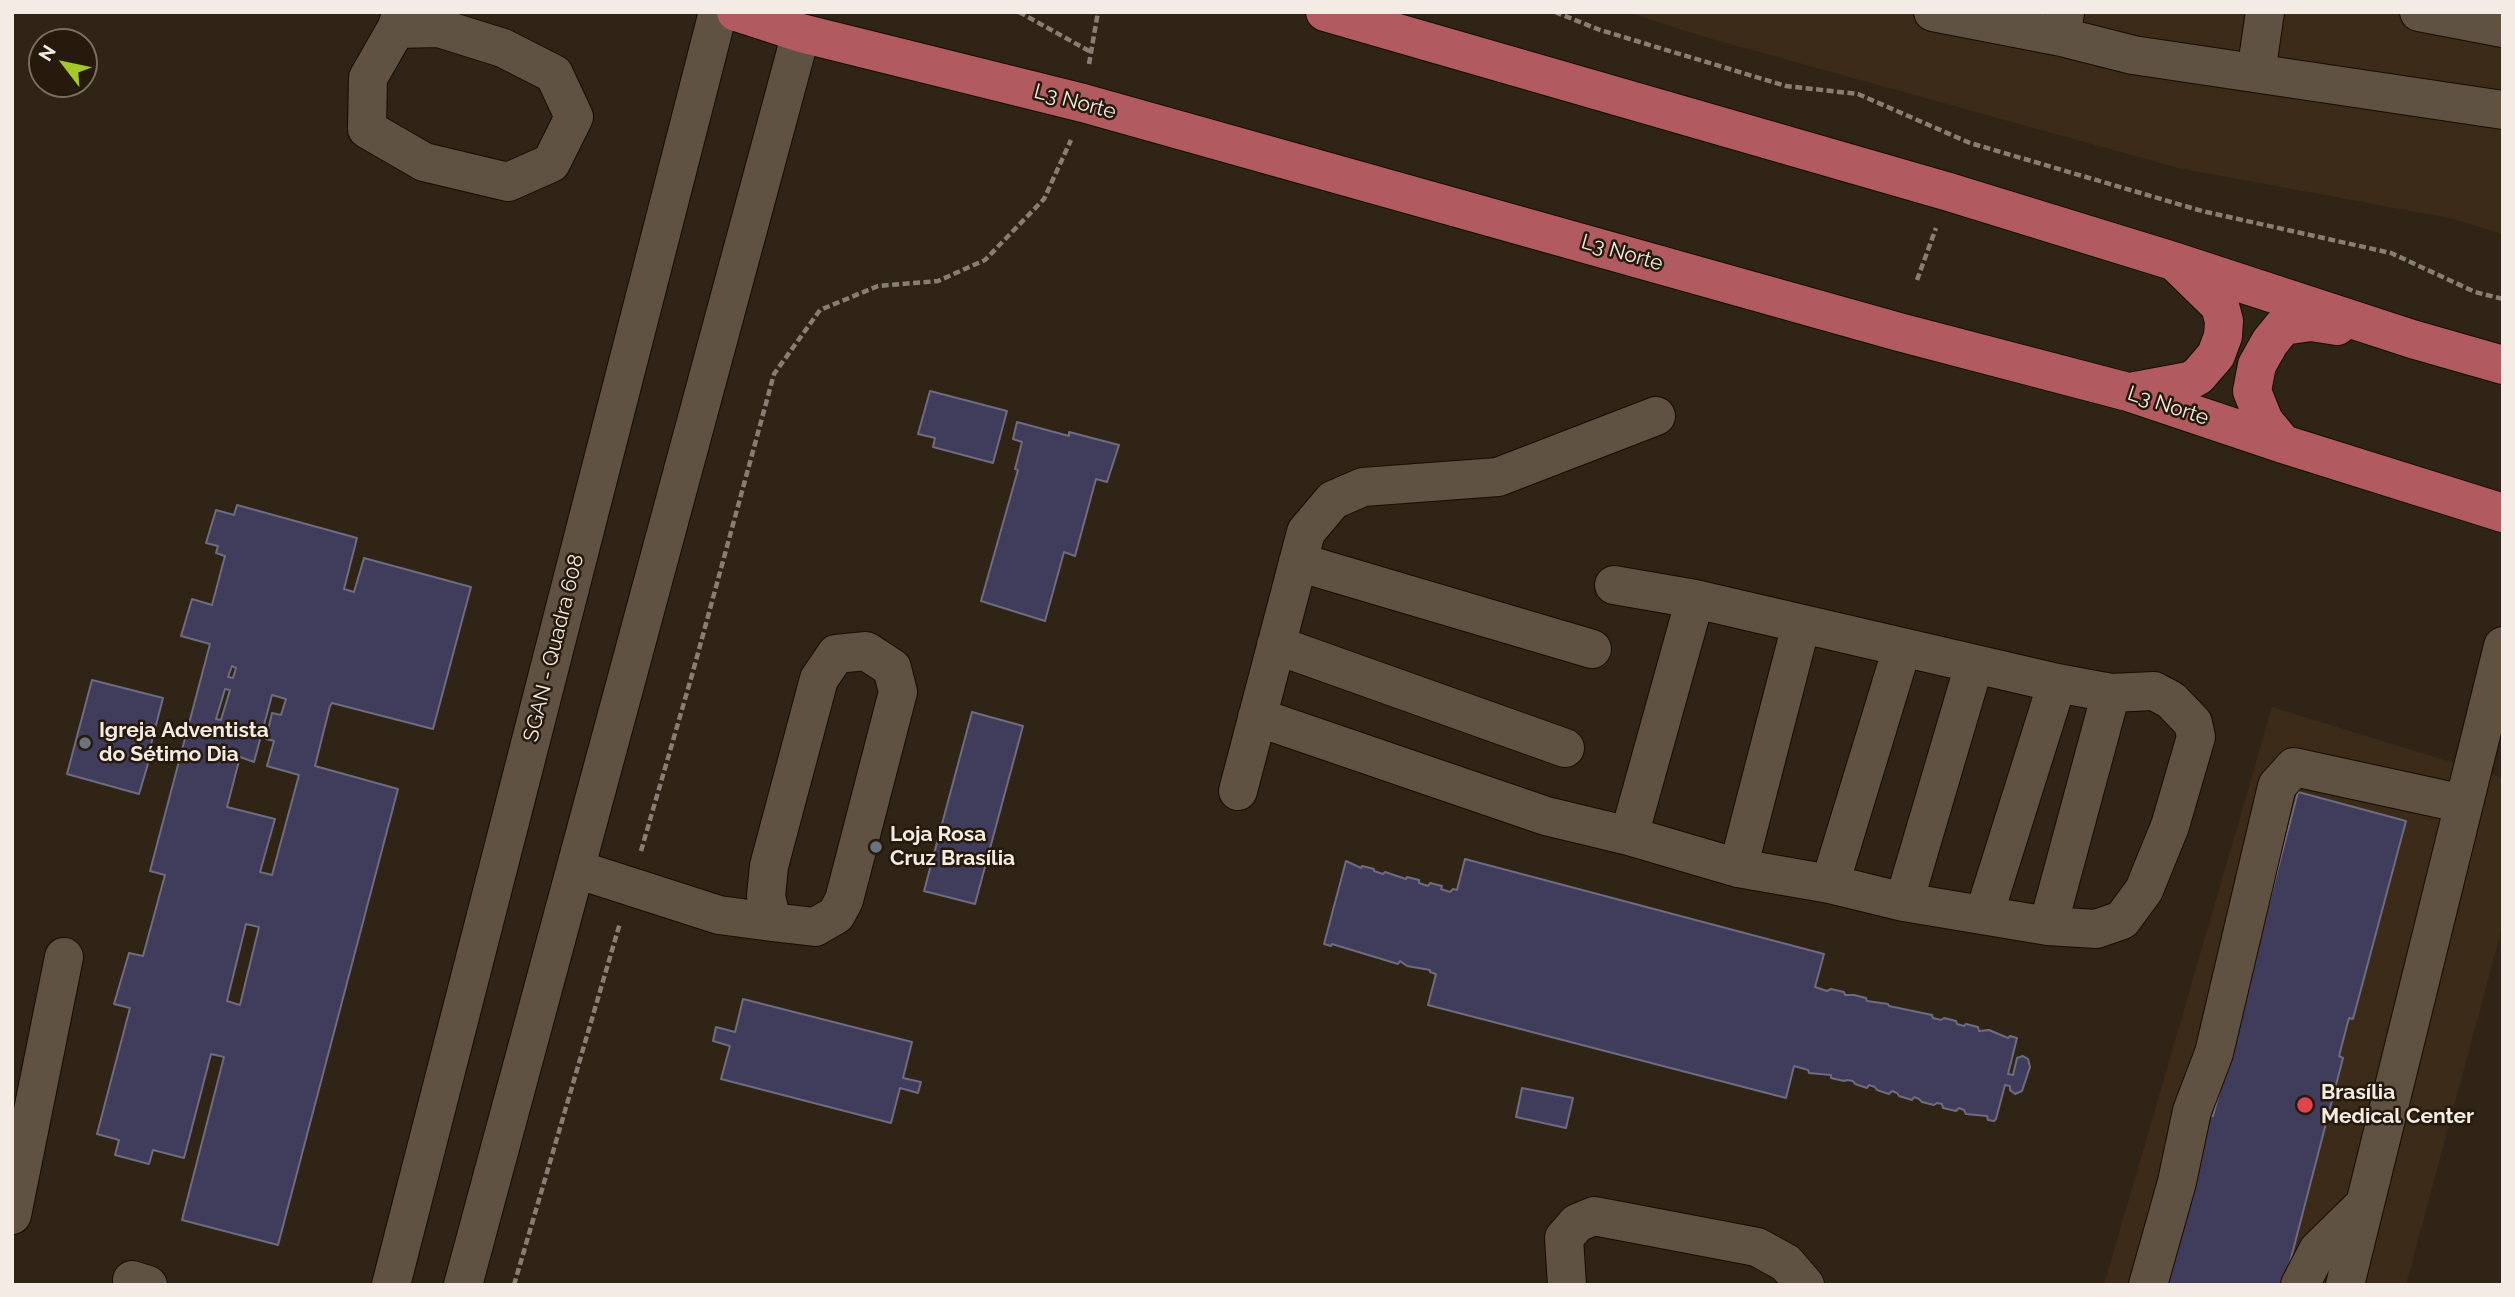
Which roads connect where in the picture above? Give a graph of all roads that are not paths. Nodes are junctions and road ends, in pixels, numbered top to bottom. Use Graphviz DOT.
graph roads {
  1 [pos="718,12"];
  2 [pos="736,12"];
  3 [pos="1325,12"];
  4 [pos="1933,12"];
  5 [pos="2265,12"];
  6 [pos="2419,12"];
  7 [pos="399,21"];
  8 [pos="1400,22"];
  9 [pos="2063,24"];
  10 [pos="2503,28"];
  11 [pos="801,33"];
  12 [pos="2256,73"];
  13 [pos="2503,110"];
  14 [pos="2173,261"];
  15 [pos="2412,338"];
  16 [pos="2503,365"];
  17 [pos="2128,392"];
  18 [pos="1656,416"];
  19 [pos="2283,444"];
  20 [pos="2503,513"];
  21 [pos="1298,562"];
  22 [pos="1614,585"];
  23 [pos="1695,599"];
  24 [pos="1801,625"];
  25 [pos="1276,645"];
  26 [pos="2503,646"];
  27 [pos="1902,648"];
  28 [pos="1592,649"];
  29 [pos="1974,665"];
  30 [pos="2057,683"];
  31 [pos="2111,693"];
  32 [pos="1257,717"];
  33 [pos="1565,748"];
  34 [pos="1238,791"];
  35 [pos="2464,804"];
  36 [pos="1629,836"];
  37 [pos="769,866"];
  38 [pos="1738,868"];
  39 [pos="576,869"];
  40 [pos="1830,884"];
  41 [pos="680,902"];
  42 [pos="1904,902"];
  43 [pos="1984,915"];
  44 [pos="772,922"];
  45 [pos="2048,926"];
  46 [pos="64,957"];
  47 [pos="2365,1204"];
  48 [pos="12,1215"];
  49 [pos="391,1285"];
  50 [pos="463,1285"];
  51 [pos="1567,1285"];
  52 [pos="1805,1285"];
  53 [pos="2148,1285"];
  54 [pos="2300,1285"];
  55 [pos="2345,1285"];
  1 -- 49 [label="street, SGAN - Quadra 608"];
  2 -- 11 [label="main road, L3 Norte"];
  3 -- 8 [label="main road"];
  4 -- 9 [label="street"];
  5 -- 12 [label="street"];
  6 -- 10 [label="street"];
  7 -- 7 [label="street"];
  8 -- 14 [label="main road"];
  9 -- 12 [label="street"];
  11 -- 17 [label="main road, L3 Norte"];
  11 -- 39 [label="street"];
  12 -- 13 [label="street"];
  14 -- 15 [label="main road"];
  14 -- 17 [label="main road"];
  15 -- 16 [label="main road"];
  15 -- 19 [label="main road"];
  17 -- 19 [label="main road, L3 Norte"];
  18 -- 21 [label="street"];
  19 -- 20 [label="main road, L3 Norte"];
  21 -- 25 [label="street"];
  21 -- 28 [label="street"];
  22 -- 23 [label="street"];
  23 -- 24 [label="street"];
  23 -- 36 [label="street"];
  24 -- 27 [label="street"];
  24 -- 38 [label="street"];
  25 -- 32 [label="street"];
  25 -- 33 [label="street"];
  26 -- 35 [label="street"];
  27 -- 29 [label="street"];
  27 -- 40 [label="street"];
  29 -- 30 [label="street"];
  29 -- 42 [label="street"];
  30 -- 31 [label="street"];
  30 -- 43 [label="street"];
  31 -- 45 [label="street"];
  31 -- 45 [label="street"];
  32 -- 34 [label="street"];
  32 -- 36 [label="street"];
  35 -- 47 [label="street"];
  35 -- 53 [label="street"];
  36 -- 38 [label="street"];
  37 -- 41 [label="street"];
  37 -- 44 [label="street"];
  37 -- 44 [label="street"];
  38 -- 40 [label="street"];
  39 -- 41 [label="street"];
  39 -- 50 [label="street"];
  40 -- 42 [label="street"];
  41 -- 44 [label="street"];
  42 -- 43 [label="street"];
  43 -- 45 [label="street"];
  46 -- 48 [label="street"];
  47 -- 54 [label="street"];
  47 -- 55 [label="street"];
  51 -- 52 [label="street"];
}
